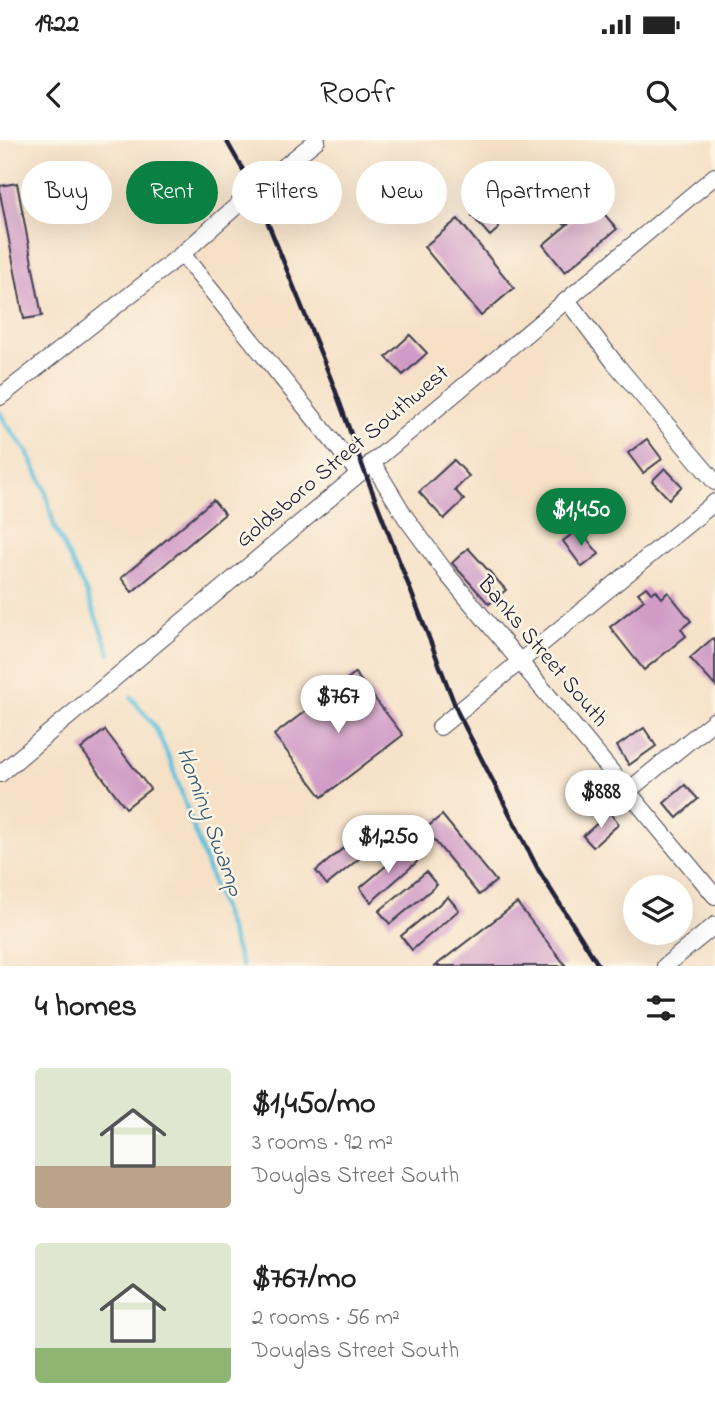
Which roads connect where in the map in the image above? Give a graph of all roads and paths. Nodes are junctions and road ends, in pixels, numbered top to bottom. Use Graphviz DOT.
graph roads {
  1 [pos="317,140"];
  2 [pos="715,176"];
  3 [pos="182,254"];
  4 [pos="566,300"];
  5 [pos="3,395"];
  6 [pos="372,463"];
  7 [pos="359,474"];
  8 [pos="715,482"];
  9 [pos="715,502"];
  10 [pos="520,662"];
  11 [pos="715,720"];
  12 [pos="440,727"];
  13 [pos="0,774"];
  14 [pos="628,791"];
  15 [pos="715,896"];
  16 [pos="715,925"];
  17 [pos="665,966"];
  1 -- 3 [label="street"];
  2 -- 4 [label="street, Goldsboro Street Southwest"];
  3 -- 5 [label="street"];
  3 -- 7 [label="street"];
  4 -- 6 [label="street, Goldsboro Street Southwest"];
  4 -- 8 [label="street"];
  6 -- 7 [label="street, Goldsboro Street Southwest"];
  6 -- 10 [label="street, Banks Street South"];
  7 -- 13 [label="street, Goldsboro Street Southwest"];
  9 -- 10 [label="street"];
  10 -- 12 [label="street"];
  10 -- 14 [label="street, Banks Street South"];
  11 -- 14 [label="street"];
  14 -- 15 [label="street, Banks Street South"];
  16 -- 17 [label="street"];
}
